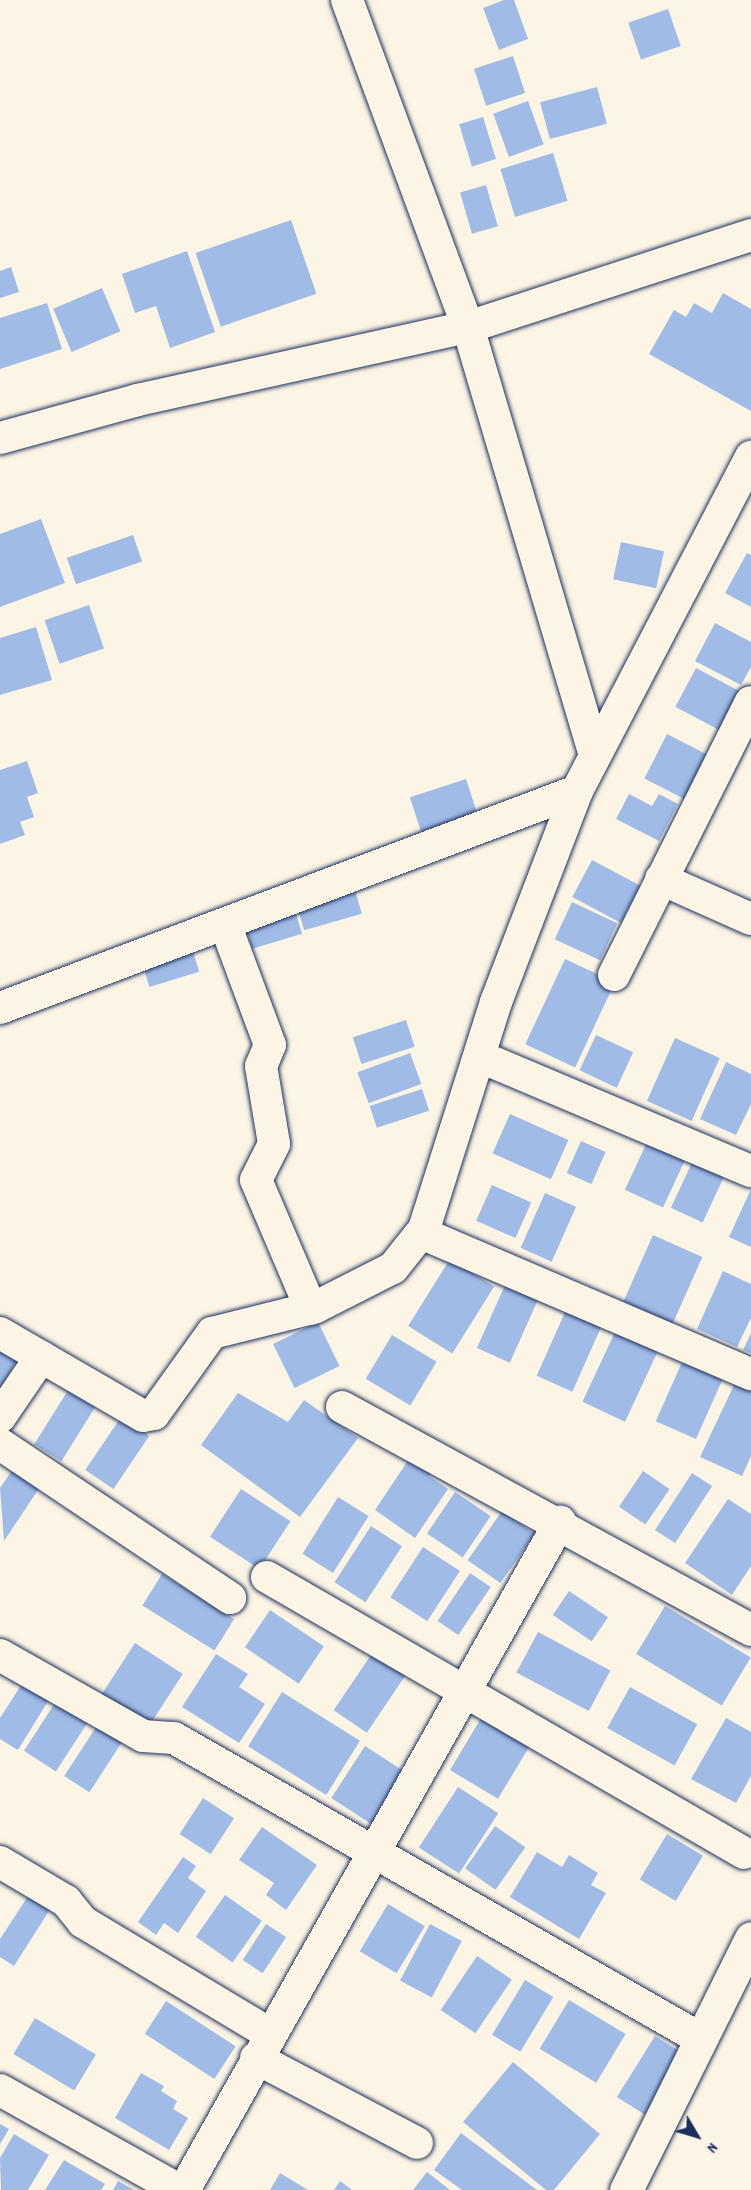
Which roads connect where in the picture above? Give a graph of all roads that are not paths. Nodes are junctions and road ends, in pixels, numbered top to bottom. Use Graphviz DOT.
graph roads {
  1 [pos="347,0"];
  2 [pos="751,235"];
  3 [pos="468,327"];
  4 [pos="0,438"];
  5 [pos="751,457"];
  6 [pos="751,702"];
  7 [pos="594,753"];
  8 [pos="577,791"];
  9 [pos="661,879"];
  10 [pos="751,919"];
  11 [pos="225,924"];
  12 [pos="614,975"];
  13 [pos="0,1008"];
  14 [pos="495,1063"];
  15 [pos="751,1171"];
  16 [pos="433,1238"];
  17 [pos="311,1309"];
  18 [pos="0,1333"];
  19 [pos="41,1357"];
  20 [pos="751,1374"];
  21 [pos="342,1407"];
  22 [pos="0,1417"];
  23 [pos="0,1444"];
  24 [pos="560,1522"];
  25 [pos="267,1577"];
  26 [pos="230,1598"];
  27 [pos="751,1630"];
  28 [pos="0,1655"];
  29 [pos="465,1694"];
  30 [pos="375,1852"];
  31 [pos="744,1853"];
  32 [pos="0,1862"];
  33 [pos="751,1938"];
  34 [pos="701,2039"];
  35 [pos="263,2046"];
  36 [pos="0,2090"];
  37 [pos="417,2143"];
  38 [pos="179,2190"];
  39 [pos="184,2190"];
  40 [pos="626,2190"];
  1 -- 3 [label="street"];
  2 -- 3 [label="street"];
  3 -- 4 [label="street"];
  3 -- 7 [label="street"];
  5 -- 7 [label="street"];
  6 -- 9 [label="street"];
  7 -- 8 [label="street"];
  8 -- 11 [label="street"];
  8 -- 17 [label="street"];
  9 -- 10 [label="street"];
  9 -- 12 [label="street"];
  11 -- 13 [label="street"];
  11 -- 17 [label="street"];
  14 -- 15 [label="street"];
  16 -- 20 [label="street"];
  17 -- 19 [label="street"];
  18 -- 19 [label="street"];
  19 -- 22 [label="street"];
  21 -- 24 [label="street"];
  23 -- 26 [label="street"];
  24 -- 27 [label="street"];
  24 -- 29 [label="street"];
  25 -- 29 [label="street"];
  28 -- 30 [label="street"];
  29 -- 30 [label="street"];
  29 -- 31 [label="street"];
  30 -- 34 [label="street"];
  30 -- 35 [label="street"];
  32 -- 35 [label="street"];
  33 -- 34 [label="street"];
  34 -- 40 [label="street"];
  35 -- 37 [label="street"];
  35 -- 39 [label="street"];
  36 -- 38 [label="street"];
}
